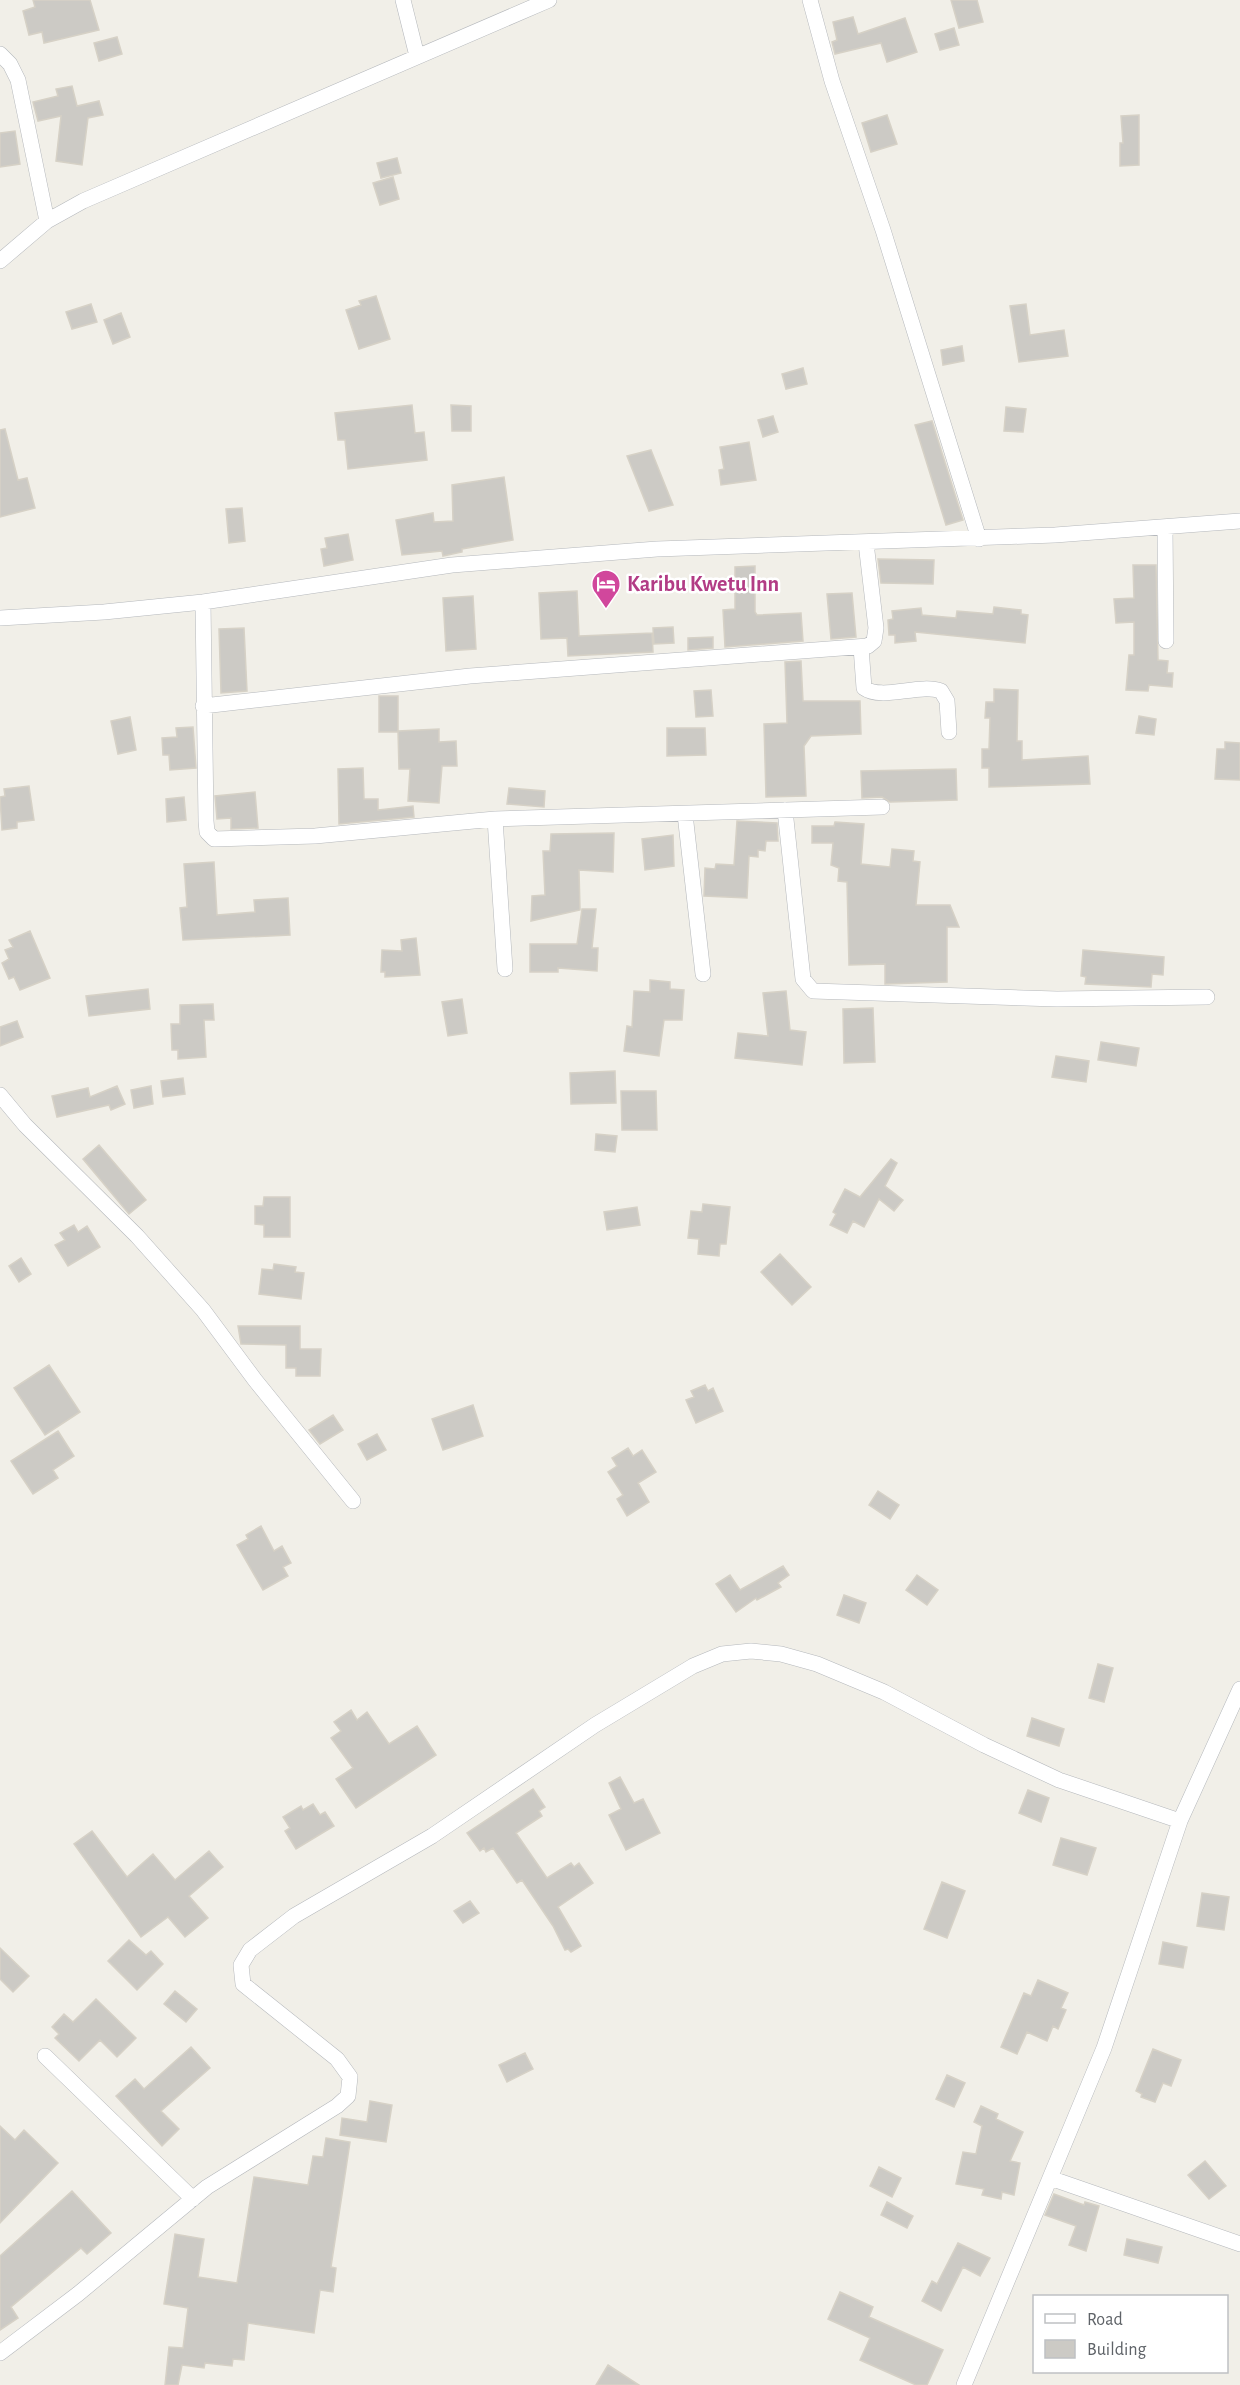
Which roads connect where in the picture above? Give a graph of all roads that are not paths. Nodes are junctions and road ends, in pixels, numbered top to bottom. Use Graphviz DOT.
graph roads {
  1 [pos="403,0"];
  2 [pos="549,0"];
  3 [pos="810,0"];
  4 [pos="0,54"];
  5 [pos="417,56"];
  6 [pos="47,221"];
  7 [pos="0,261"];
  8 [pos="1240,521"];
  9 [pos="1166,527"];
  10 [pos="979,538"];
  11 [pos="866,543"];
  12 [pos="203,602"];
  13 [pos="0,618"];
  14 [pos="1166,641"];
  15 [pos="861,647"];
  16 [pos="203,706"];
  17 [pos="949,732"];
  18 [pos="882,807"];
  19 [pos="784,810"];
  20 [pos="684,814"];
  21 [pos="495,819"];
  22 [pos="505,969"];
  23 [pos="703,974"];
  24 [pos="1208,997"];
  25 [pos="0,1095"];
  26 [pos="352,1501"];
  27 [pos="1240,1689"];
  28 [pos="1180,1821"];
  29 [pos="45,2056"];
  30 [pos="1050,2178"];
  31 [pos="193,2199"];
  32 [pos="1240,2244"];
  33 [pos="0,2353"];
  34 [pos="964,2385"];
  1 -- 5 [label="street"];
  2 -- 5 [label="street"];
  3 -- 10 [label="street"];
  4 -- 6 [label="street"];
  5 -- 6 [label="street"];
  6 -- 7 [label="street"];
  8 -- 9 [label="street"];
  9 -- 10 [label="street"];
  9 -- 14 [label="street"];
  10 -- 11 [label="street"];
  11 -- 12 [label="street"];
  11 -- 15 [label="street"];
  12 -- 13 [label="street"];
  12 -- 16 [label="street"];
  15 -- 16 [label="street"];
  15 -- 17 [label="street"];
  16 -- 21 [label="street"];
  18 -- 19 [label="street"];
  19 -- 20 [label="street"];
  19 -- 24 [label="street"];
  20 -- 21 [label="street"];
  20 -- 23 [label="street"];
  21 -- 22 [label="street"];
  25 -- 26 [label="street"];
  27 -- 28 [label="street"];
  28 -- 30 [label="street"];
  28 -- 31 [label="street"];
  29 -- 31 [label="street"];
  30 -- 32 [label="street"];
  30 -- 34 [label="street"];
  31 -- 33 [label="street"];
}
